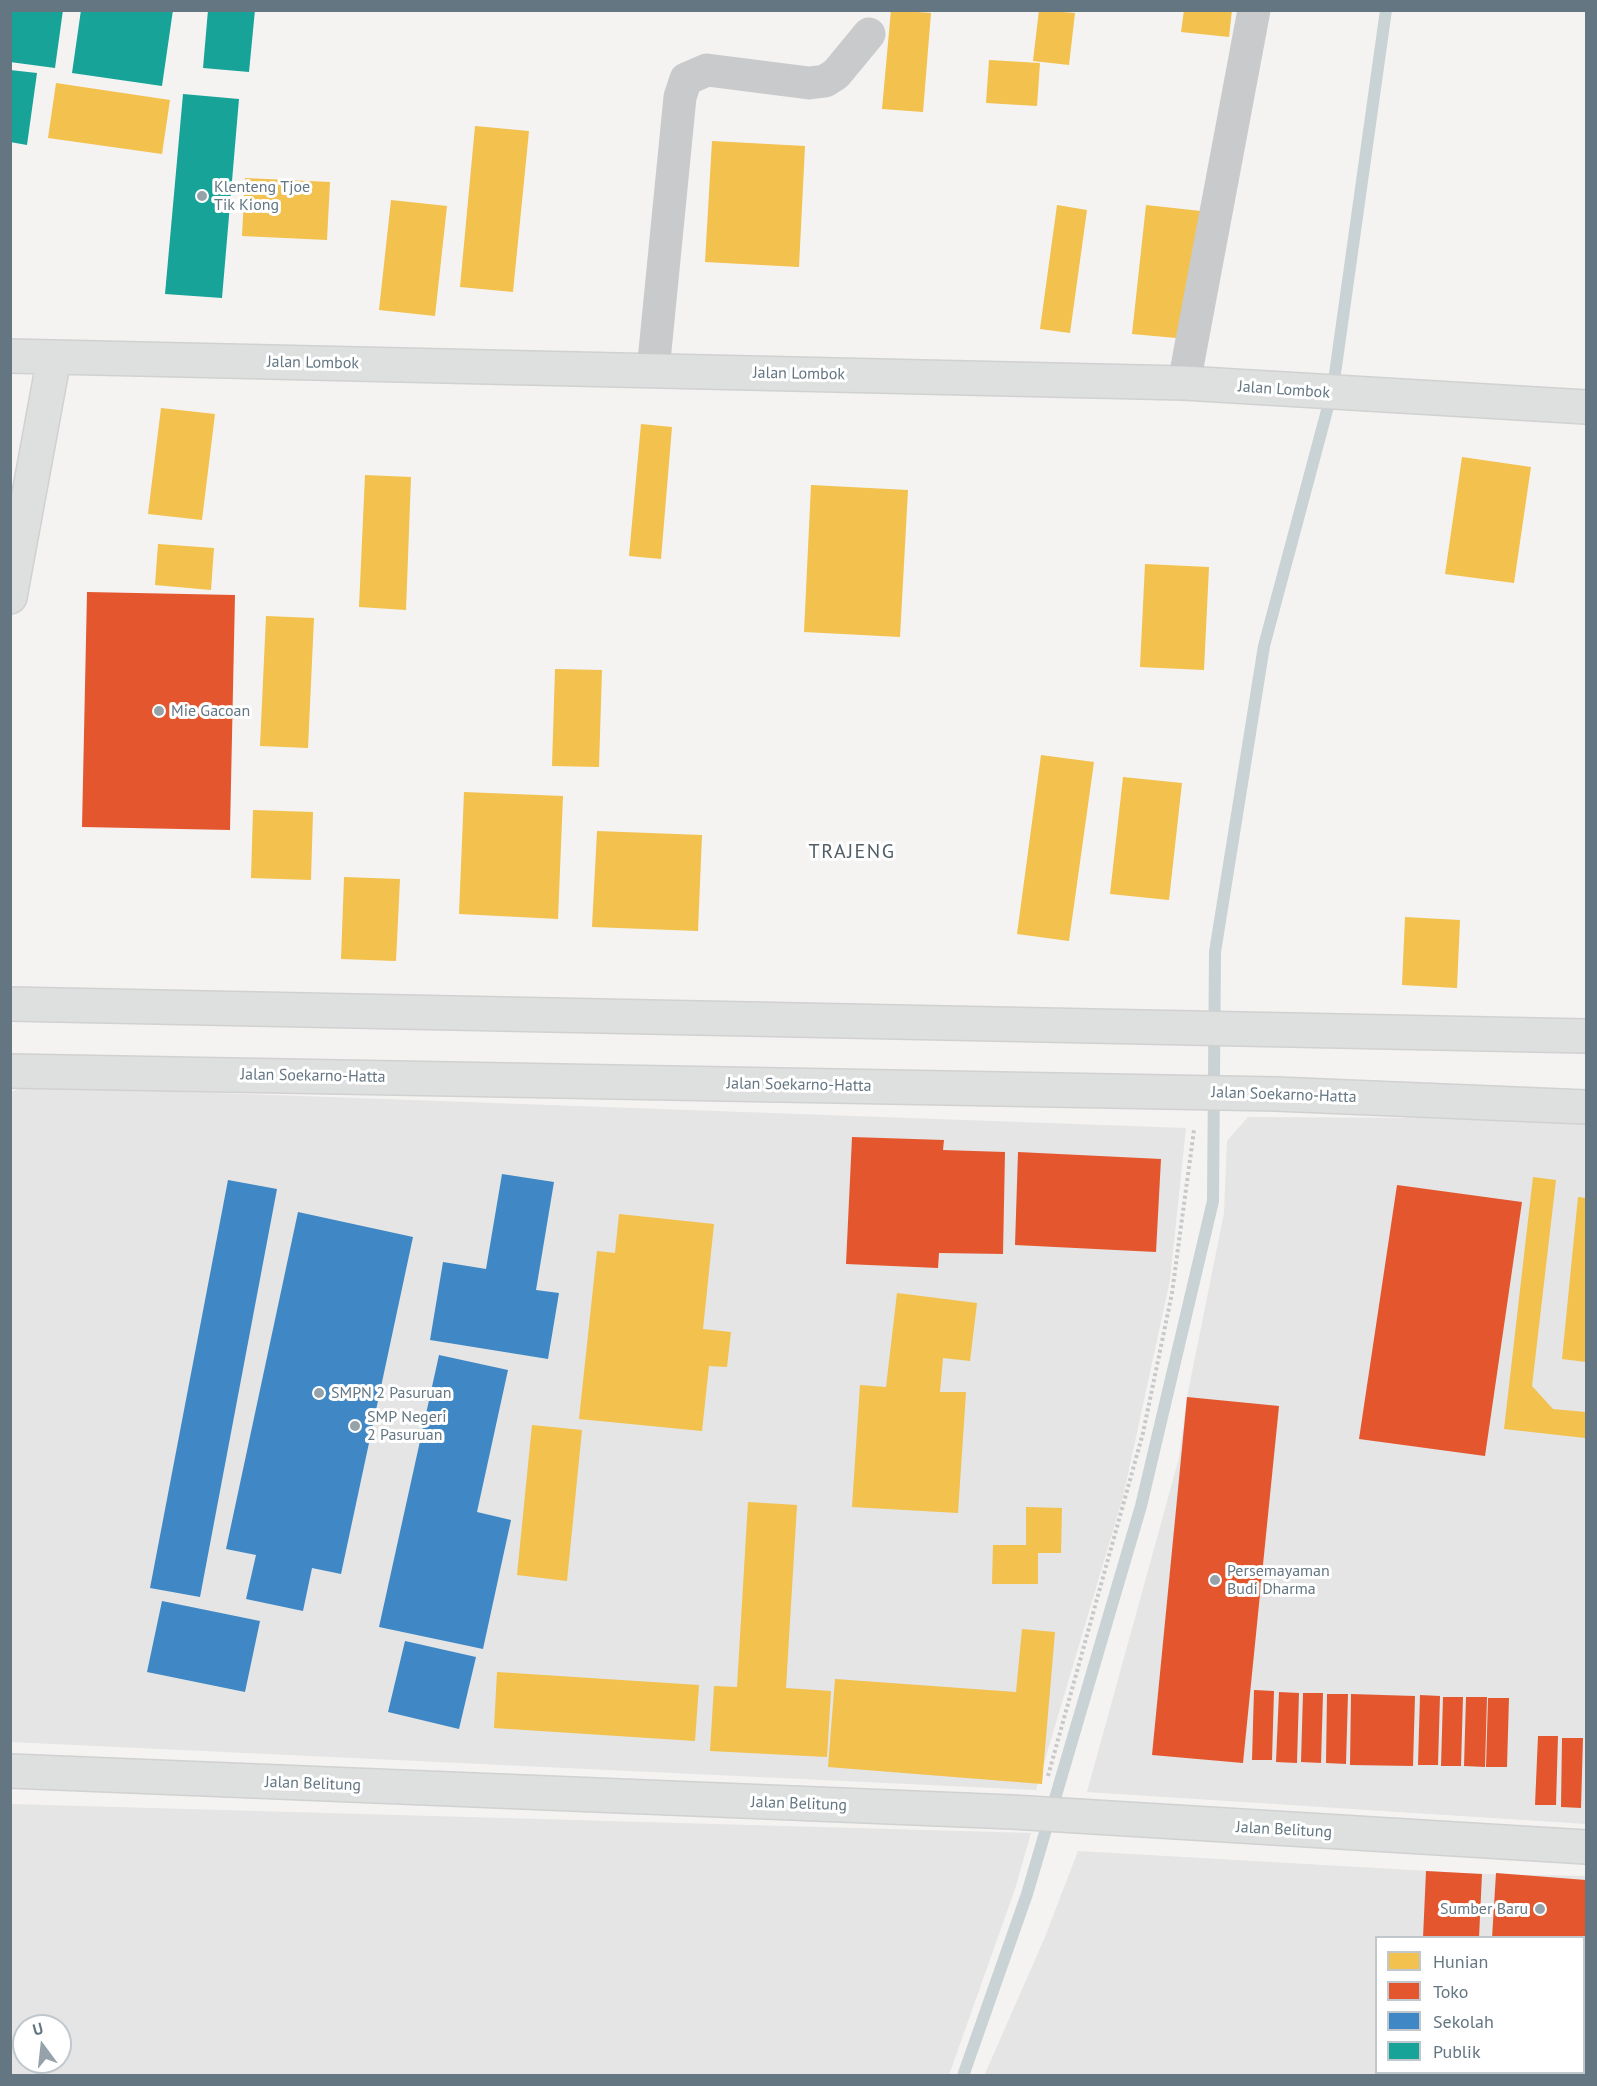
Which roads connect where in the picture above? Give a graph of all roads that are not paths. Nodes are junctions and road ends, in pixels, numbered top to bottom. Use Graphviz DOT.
graph roads {
  1 [pos="1254,10"];
  2 [pos="869,34"];
  3 [pos="10,356"];
  4 [pos="54,358"];
  5 [pos="653,371"];
  6 [pos="1184,383"];
  7 [pos="1587,407"];
  8 [pos="10,597"];
  9 [pos="10,1004"];
  10 [pos="1587,1036"];
  11 [pos="10,1071"];
  12 [pos="1587,1107"];
  13 [pos="10,1771"];
  14 [pos="1587,1847"];
  1 -- 6 [label="street"];
  2 -- 5 [label="street"];
  3 -- 4 [label="main road, Jalan Lombok"];
  4 -- 5 [label="main road, Jalan Lombok"];
  4 -- 8 [label="main road"];
  5 -- 6 [label="main road, Jalan Lombok"];
  6 -- 7 [label="main road, Jalan Lombok"];
  9 -- 10 [label="main road"];
  11 -- 12 [label="main road, Jalan Soekarno-Hatta"];
  13 -- 14 [label="main road, Jalan Belitung"];
}
